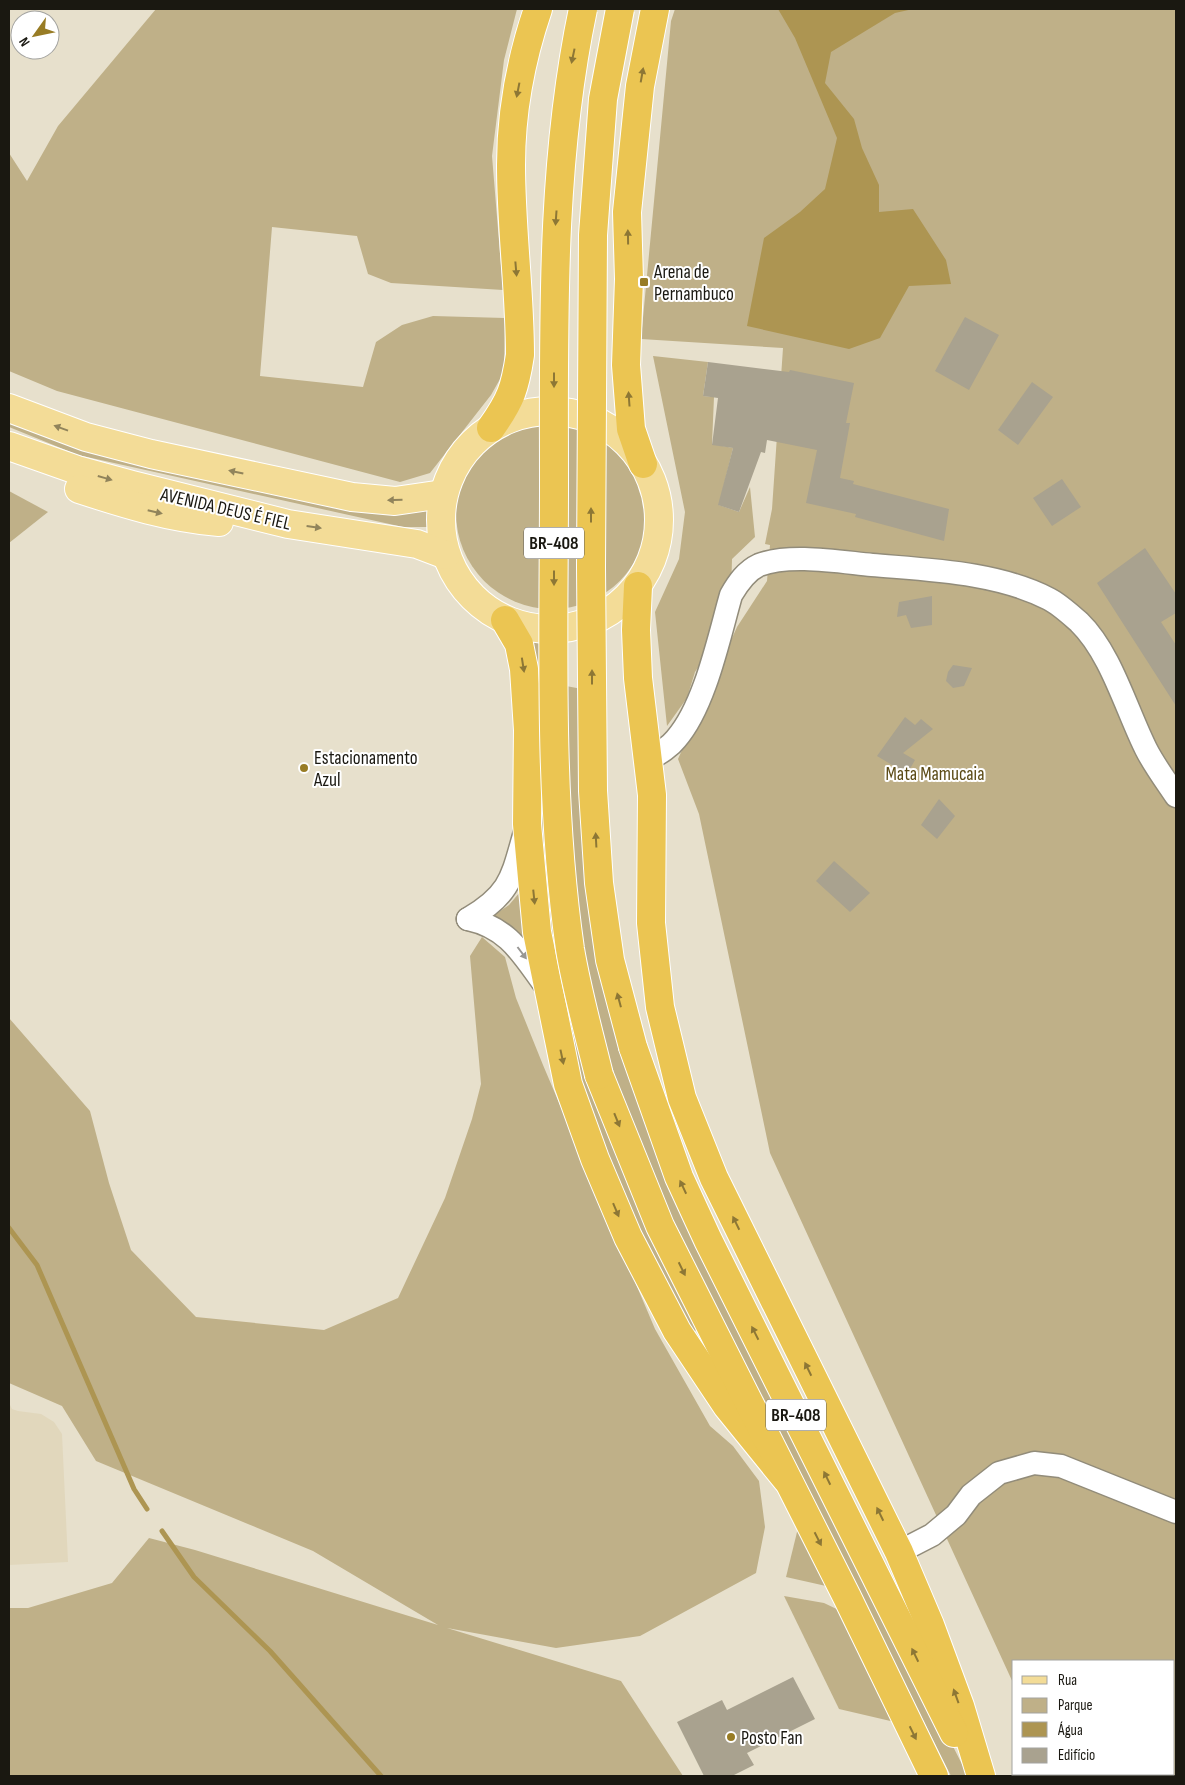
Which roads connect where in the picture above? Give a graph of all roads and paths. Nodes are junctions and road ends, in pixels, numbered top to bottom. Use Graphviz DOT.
graph roads {
  1 [pos="538,9"];
  2 [pos="583,9"];
  3 [pos="620,9"];
  4 [pos="655,9"];
  5 [pos="9,408"];
  6 [pos="491,428"];
  7 [pos="9,446"];
  8 [pos="643,464"];
  9 [pos="9,465"];
  10 [pos="444,494"];
  11 [pos="288,524"];
  12 [pos="446,555"];
  13 [pos="638,586"];
  14 [pos="505,620"];
  15 [pos="648,760"];
  16 [pos="1176,796"];
  17 [pos="528,824"];
  18 [pos="548,990"];
  19 [pos="787,1480"];
  20 [pos="1176,1512"];
  21 [pos="899,1552"];
  22 [pos="934,1776"];
  23 [pos="977,1776"];
  24 [pos="981,1776"];
  1 -- 6 [label="highway, one-way"];
  2 -- 19 [label="highway, BR-408, one-way, bridge"];
  23 -- 3 [label="highway, BR-408, one-way, bridge"];
  8 -- 4 [label="highway, one-way"];
  10 -- 5 [label="main road, AVENIDA DEUS É FIEL, one-way"];
  6 -- 8 [label="main road"];
  6 -- 10 [label="main road"];
  7 -- 11 [label="main road, AVENIDA DEUS É FIEL, one-way"];
  8 -- 13 [label="main road"];
  9 -- 11 [label="main road, one-way"];
  10 -- 12 [label="main road"];
  11 -- 12 [label="main road, AVENIDA DEUS É FIEL, one-way"];
  12 -- 14 [label="main road"];
  13 -- 14 [label="main road"];
  13 -- 15 [label="highway"];
  14 -- 17 [label="highway, one-way"];
  15 -- 16 [label="street"];
  21 -- 15 [label="highway, one-way"];
  17 -- 18 [label="highway, one-way"];
  17 -- 18 [label="street, one-way"];
  18 -- 19 [label="highway, one-way"];
  19 -- 22 [label="highway, BR-408, one-way"];
  20 -- 21 [label="street"];
  24 -- 21 [label="highway, one-way"];
}
